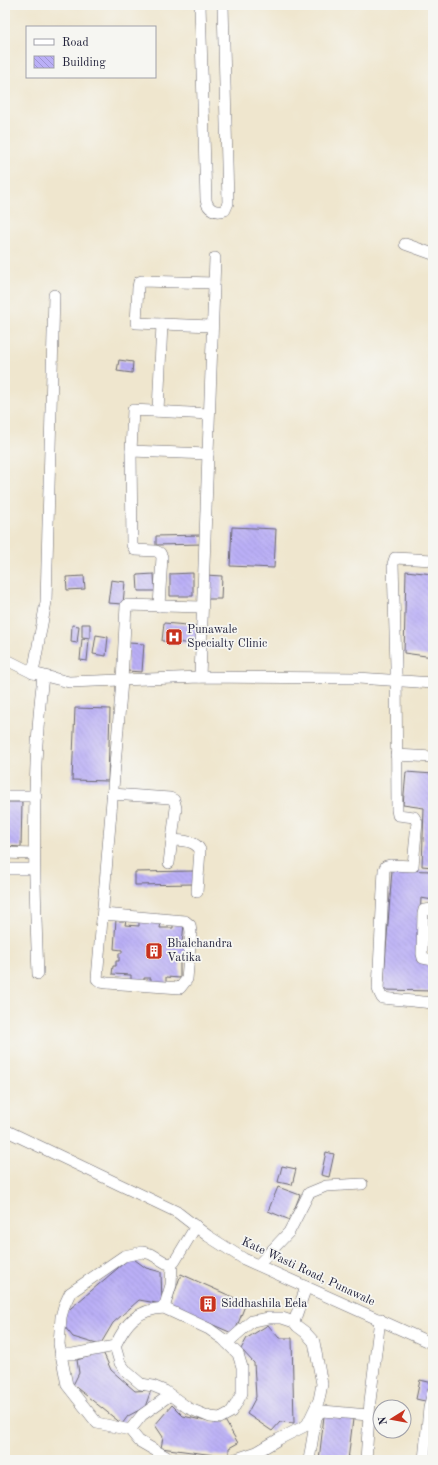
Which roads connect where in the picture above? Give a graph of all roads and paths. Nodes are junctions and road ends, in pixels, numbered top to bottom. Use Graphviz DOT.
graph roads {
  1 [pos="200,5"];
  2 [pos="223,5"];
  3 [pos="406,244"];
  4 [pos="433,254"];
  5 [pos="215,258"];
  6 [pos="214,283"];
  7 [pos="54,295"];
  8 [pos="162,324"];
  9 [pos="212,326"];
  10 [pos="158,411"];
  11 [pos="209,414"];
  12 [pos="132,451"];
  13 [pos="208,454"];
  14 [pos="433,560"];
  15 [pos="159,606"];
  16 [pos="202,607"];
  17 [pos="5,659"];
  18 [pos="38,674"];
  19 [pos="200,677"];
  20 [pos="122,681"];
  21 [pos="396,681"];
  22 [pos="433,683"];
  23 [pos="396,755"];
  24 [pos="433,757"];
  25 [pos="112,794"];
  26 [pos="5,796"];
  27 [pos="36,796"];
  28 [pos="172,840"];
  29 [pos="5,854"];
  30 [pos="34,854"];
  31 [pos="169,863"];
  32 [pos="5,869"];
  33 [pos="34,869"];
  34 [pos="197,892"];
  35 [pos="433,909"];
  36 [pos="102,914"];
  37 [pos="433,960"];
  38 [pos="38,974"];
  39 [pos="433,1003"];
  40 [pos="5,1130"];
  41 [pos="362,1184"];
  42 [pos="196,1226"];
  43 [pos="172,1264"];
  44 [pos="258,1265"];
  45 [pos="306,1287"];
  46 [pos="164,1308"];
  47 [pos="380,1319"];
  48 [pos="294,1322"];
  49 [pos="227,1342"];
  50 [pos="433,1344"];
  51 [pos="115,1346"];
  52 [pos="60,1354"];
  53 [pos="433,1392"];
  54 [pos="170,1395"];
  55 [pos="368,1415"];
  56 [pos="130,1430"];
  57 [pos="192,1460"];
  58 [pos="233,1460"];
  59 [pos="309,1460"];
  60 [pos="366,1460"];
  61 [pos="424,1460"];
  1 -- 2 [label="street"];
  3 -- 4 [label="street"];
  5 -- 6 [label="street"];
  6 -- 8 [label="street"];
  6 -- 9 [label="street"];
  7 -- 18 [label="street"];
  8 -- 9 [label="street"];
  8 -- 10 [label="street"];
  9 -- 11 [label="street"];
  10 -- 11 [label="street"];
  10 -- 12 [label="street"];
  11 -- 13 [label="street"];
  12 -- 13 [label="street"];
  12 -- 15 [label="street"];
  13 -- 16 [label="street"];
  14 -- 21 [label="street"];
  15 -- 16 [label="street"];
  15 -- 20 [label="street"];
  16 -- 19 [label="street"];
  17 -- 18 [label="street"];
  18 -- 20 [label="street"];
  18 -- 27 [label="street"];
  19 -- 20 [label="street"];
  19 -- 21 [label="street"];
  20 -- 25 [label="street"];
  21 -- 22 [label="street"];
  21 -- 23 [label="street"];
  23 -- 24 [label="street"];
  23 -- 39 [label="street"];
  25 -- 28 [label="street"];
  25 -- 36 [label="street"];
  26 -- 27 [label="street"];
  27 -- 30 [label="street"];
  28 -- 31 [label="street"];
  28 -- 34 [label="street"];
  29 -- 30 [label="street"];
  30 -- 33 [label="street"];
  32 -- 33 [label="street"];
  33 -- 38 [label="street"];
  35 -- 37 [label="street"];
  36 -- 36 [label="street"];
  40 -- 42 [label="street, Kate Wasti Road, Punawale"];
  41 -- 44 [label="street"];
  42 -- 43 [label="street"];
  42 -- 44 [label="street, Kate Wasti Road, Punawale"];
  43 -- 46 [label="street"];
  43 -- 52 [label="street"];
  44 -- 45 [label="street, Kate Wasti Road, Punawale"];
  45 -- 47 [label="street, Kate Wasti Road, Punawale"];
  45 -- 48 [label="street"];
  46 -- 49 [label="street"];
  46 -- 51 [label="street"];
  47 -- 50 [label="street, Kate Wasti Road, Punawale"];
  47 -- 55 [label="street"];
  48 -- 49 [label="street"];
  48 -- 58 [label="street"];
  49 -- 54 [label="street"];
  51 -- 52 [label="street"];
  51 -- 54 [label="street"];
  52 -- 56 [label="street"];
  53 -- 61 [label="street"];
  54 -- 56 [label="street"];
  55 -- 59 [label="street"];
  55 -- 60 [label="street"];
  56 -- 57 [label="street"];
}
